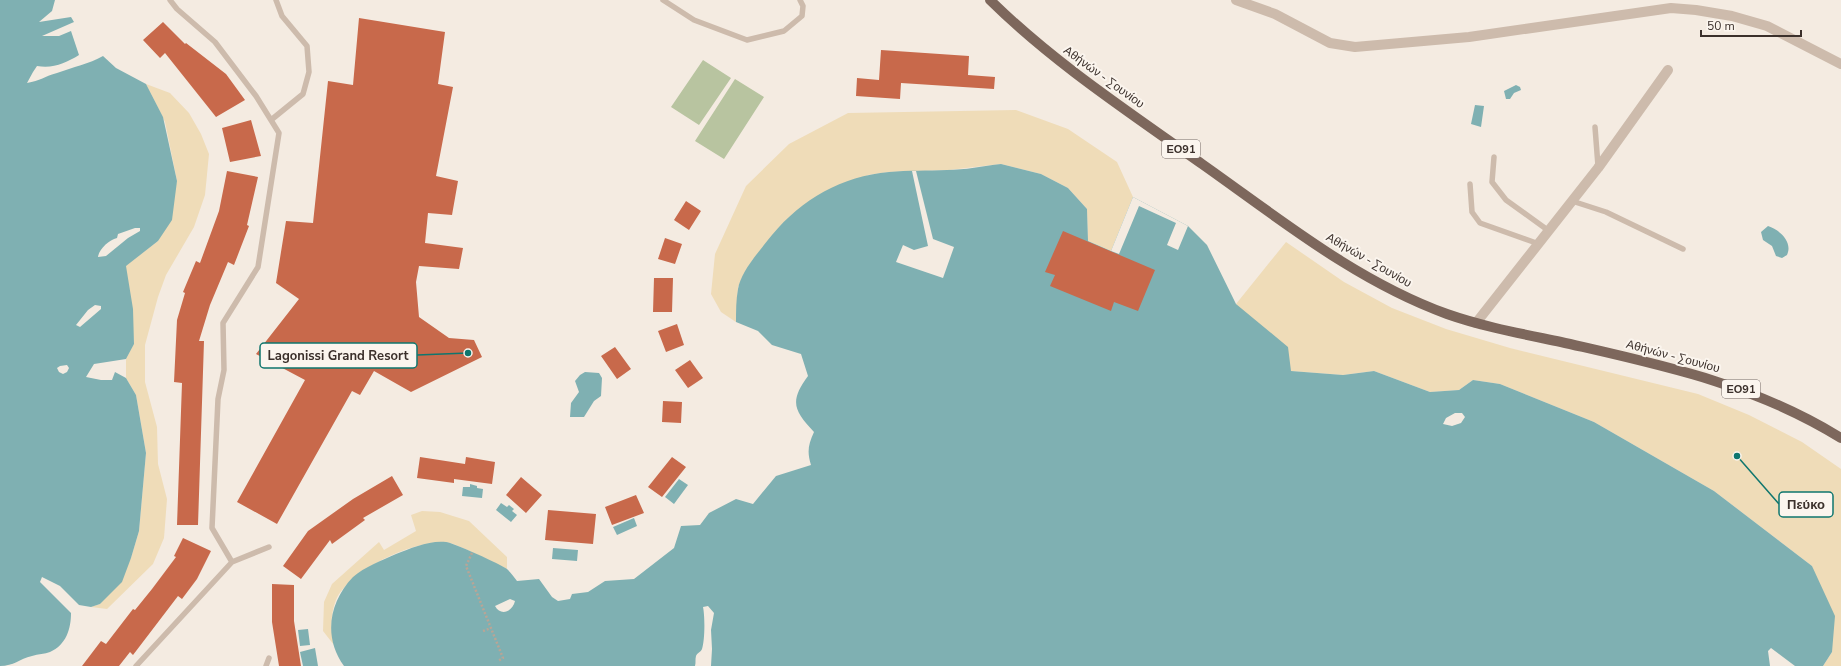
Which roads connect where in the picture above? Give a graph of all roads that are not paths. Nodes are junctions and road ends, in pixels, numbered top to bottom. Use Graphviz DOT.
graph roads {
  1 [pos="170,0"];
  2 [pos="276,0"];
  3 [pos="663,0"];
  4 [pos="800,0"];
  5 [pos="990,0"];
  6 [pos="1236,0"];
  7 [pos="1674,4"];
  8 [pos="1841,64"];
  9 [pos="1668,70"];
  10 [pos="271,120"];
  11 [pos="1595,127"];
  12 [pos="1494,157"];
  13 [pos="1598,168"];
  14 [pos="1470,184"];
  15 [pos="1572,201"];
  16 [pos="1549,231"];
  17 [pos="1539,244"];
  18 [pos="1683,249"];
  19 [pos="1476,323"];
  20 [pos="1841,438"];
  21 [pos="269,547"];
  22 [pos="232,562"];
  23 [pos="269,658"];
  24 [pos="136,666"];
  25 [pos="266,666"];
  1 -- 10 [label="lane"];
  2 -- 10 [label="lane"];
  3 -- 4 [label="lane"];
  5 -- 19 [label="main road, Αθήνών - Σουνίου / ΕΟ91"];
  6 -- 7 [label="street"];
  7 -- 8 [label="street"];
  9 -- 13 [label="street"];
  10 -- 22 [label="lane"];
  11 -- 13 [label="lane"];
  12 -- 16 [label="lane"];
  13 -- 15 [label="street"];
  14 -- 17 [label="lane"];
  15 -- 16 [label="street"];
  15 -- 18 [label="lane"];
  16 -- 17 [label="street"];
  17 -- 19 [label="street"];
  19 -- 20 [label="main road, Αθήνών - Σουνίου / ΕΟ91"];
  21 -- 22 [label="lane"];
  22 -- 24 [label="lane"];
  23 -- 25 [label="lane"];
}
